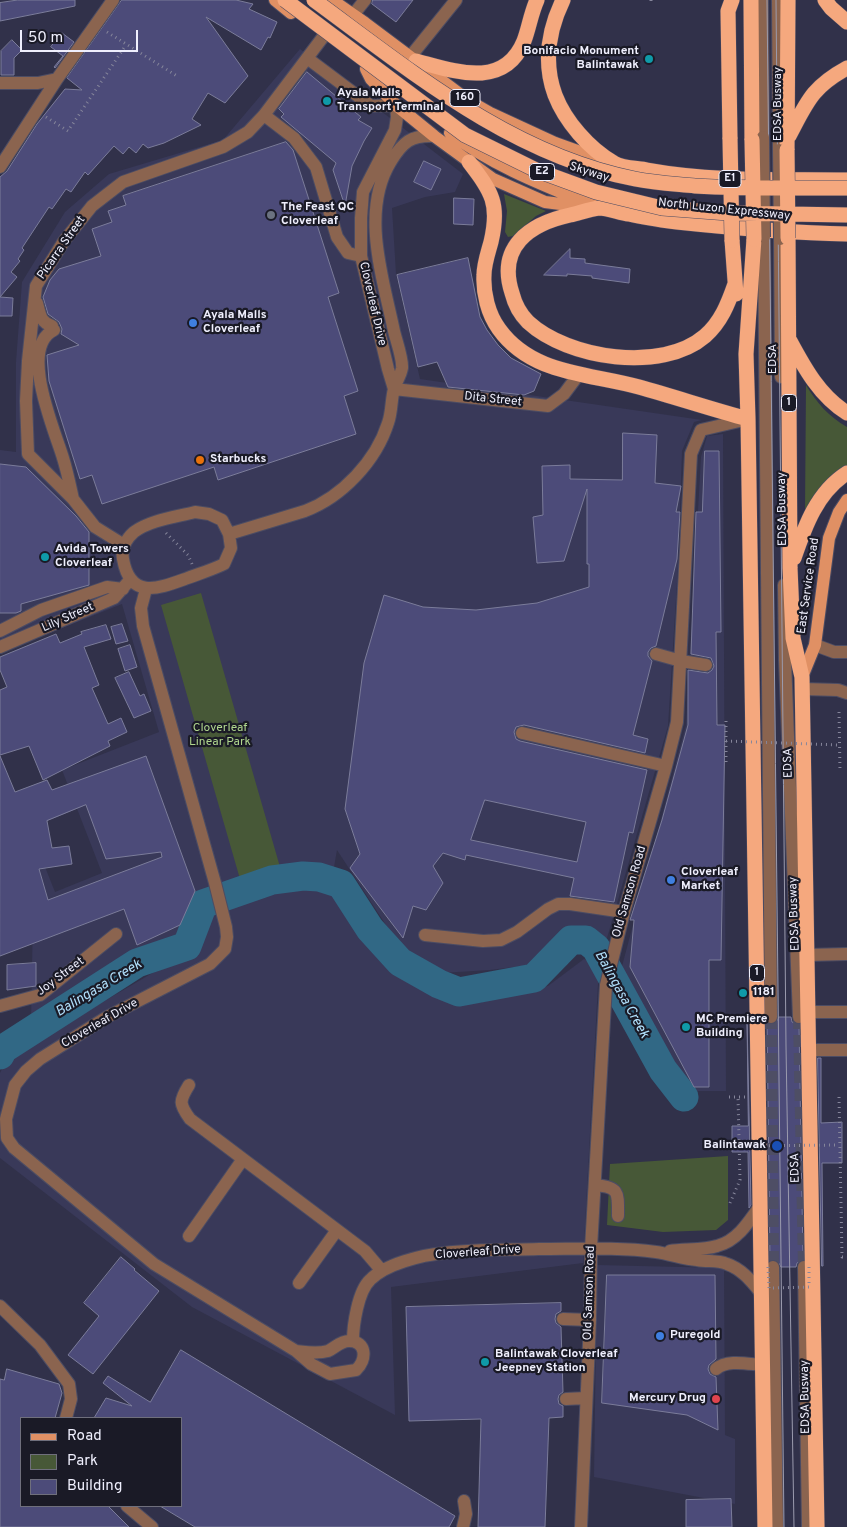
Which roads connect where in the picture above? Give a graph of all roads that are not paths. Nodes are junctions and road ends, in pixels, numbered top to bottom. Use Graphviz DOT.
graph roads {
  1 [pos="113,0"];
  2 [pos="275,0"];
  3 [pos="285,0"];
  4 [pos="314,0"];
  5 [pos="332,0"];
  6 [pos="365,0"];
  7 [pos="456,0"];
  8 [pos="537,0"];
  9 [pos="563,0"];
  10 [pos="751,0"];
  11 [pos="762,0"];
  12 [pos="778,0"];
  13 [pos="788,0"];
  14 [pos="825,0"];
  15 [pos="728,4"];
  16 [pos="353,15"];
  17 [pos="847,22"];
  18 [pos="323,37"];
  19 [pos="307,58"];
  20 [pos="413,59"];
  21 [pos="847,68"];
  22 [pos="366,70"];
  23 [pos="57,79"];
  24 [pos="0,84"];
  25 [pos="396,105"];
  26 [pos="264,114"];
  27 [pos="434,136"];
  28 [pos="758,138"];
  29 [pos="461,141"];
  30 [pos="784,147"];
  31 [pos="471,163"];
  32 [pos="500,164"];
  33 [pos="615,164"];
  34 [pos="0,167"];
  35 [pos="847,180"];
  36 [pos="847,188"];
  37 [pos="599,208"];
  38 [pos="847,215"];
  39 [pos="724,226"];
  40 [pos="847,234"];
  41 [pos="759,238"];
  42 [pos="784,238"];
  43 [pos="361,256"];
  44 [pos="735,284"];
  45 [pos="36,286"];
  46 [pos="788,338"];
  47 [pos="746,354"];
  48 [pos="579,374"];
  49 [pos="394,389"];
  50 [pos="43,397"];
  51 [pos="26,401"];
  52 [pos="847,414"];
  53 [pos="748,419"];
  54 [pos="847,474"];
  55 [pos="73,499"];
  56 [pos="847,500"];
  57 [pos="230,534"];
  58 [pos="124,545"];
  59 [pos="790,568"];
  60 [pos="127,585"];
  61 [pos="146,589"];
  62 [pos="0,632"];
  63 [pos="815,645"];
  64 [pos="0,647"];
  65 [pos="847,652"];
  66 [pos="656,654"];
  67 [pos="681,661"];
  68 [pos="706,665"];
  69 [pos="802,683"];
  70 [pos="847,693"];
  71 [pos="522,733"];
  72 [pos="666,766"];
  73 [pos="624,912"];
  74 [pos="116,934"];
  75 [pos="425,935"];
  76 [pos="847,954"];
  77 [pos="807,955"];
  78 [pos="0,1006"];
  79 [pos="847,1012"];
  80 [pos="804,1014"];
  81 [pos="771,1017"];
  82 [pos="809,1050"];
  83 [pos="847,1050"];
  84 [pos="189,1085"];
  85 [pos="243,1159"];
  86 [pos="595,1185"];
  87 [pos="760,1206"];
  88 [pos="618,1216"];
  89 [pos="337,1230"];
  90 [pos="189,1236"];
  91 [pos="591,1248"];
  92 [pos="656,1252"];
  93 [pos="807,1266"];
  94 [pos="771,1267"];
  95 [pos="382,1271"];
  96 [pos="299,1284"];
  97 [pos="761,1293"];
  98 [pos="0,1306"];
  99 [pos="563,1319"];
  100 [pos="590,1320"];
  101 [pos="347,1342"];
  102 [pos="296,1351"];
  103 [pos="762,1366"];
  104 [pos="716,1369"];
  105 [pos="344,1371"];
  106 [pos="586,1398"];
  107 [pos="566,1399"];
  108 [pos="66,1417"];
  109 [pos="464,1501"];
  110 [pos="128,1507"];
  111 [pos="152,1527"];
  112 [pos="463,1527"];
  113 [pos="581,1527"];
  114 [pos="765,1527"];
  115 [pos="777,1527"];
  116 [pos="808,1527"];
  117 [pos="817,1527"];
  1 -- 23 [label="street"];
  2 -- 18 [label="main road"];
  3 -- 38 [label="highway, Skyway / E2, bridge"];
  4 -- 36 [label="highway, Skyway / E2, bridge"];
  5 -- 16 [label="main road, 160"];
  6 -- 16 [label="street"];
  7 -- 20 [label="street"];
  8 -- 20 [label="highway"];
  9 -- 33 [label="highway"];
  10 -- 28 [label="highway, 1"];
  11 -- 28 [label="street, EDSA Busway"];
  12 -- 30 [label="street, EDSA Busway"];
  13 -- 30 [label="highway, EDSA / 1"];
  14 -- 17 [label="highway"];
  15 -- 44 [label="highway, bridge"];
  16 -- 20 [label="main road, 160"];
  18 -- 19 [label="street, Picarra Street"];
  18 -- 22 [label="main road"];
  19 -- 25 [label="street"];
  19 -- 26 [label="street, Picarra Street"];
  20 -- 33 [label="main road, 160"];
  21 -- 30 [label="highway"];
  22 -- 25 [label="main road"];
  22 -- 29 [label="main road"];
  23 -- 24 [label="street"];
  23 -- 34 [label="street"];
  25 -- 27 [label="main road"];
  25 -- 43 [label="street, Cloverleaf Drive"];
  26 -- 43 [label="street"];
  26 -- 45 [label="street, Picarra Street"];
  27 -- 31 [label="main road"];
  27 -- 49 [label="street, Cloverleaf Drive"];
  28 -- 41 [label="highway, 1, bridge"];
  29 -- 31 [label="main road"];
  29 -- 32 [label="main road"];
  30 -- 42 [label="highway, EDSA / 1, bridge"];
  31 -- 32 [label="main road"];
  31 -- 37 [label="main road"];
  31 -- 48 [label="highway"];
  32 -- 37 [label="main road"];
  33 -- 35 [label="highway, E1"];
  37 -- 39 [label="highway, North Luzon Expressway"];
  37 -- 44 [label="highway"];
  38 -- 39 [label="highway"];
  39 -- 40 [label="highway, North Luzon Expressway"];
  41 -- 47 [label="highway, 1"];
  41 -- 81 [label="street, EDSA Busway"];
  42 -- 46 [label="highway, EDSA / 1"];
  42 -- 80 [label="street, EDSA Busway"];
  43 -- 49 [label="street, Cloverleaf Drive"];
  44 -- 47 [label="highway"];
  45 -- 50 [label="street"];
  45 -- 51 [label="street, Picarra Street"];
  46 -- 52 [label="highway"];
  46 -- 59 [label="highway, EDSA / 1"];
  47 -- 53 [label="highway, 1"];
  48 -- 49 [label="street, Dita Street"];
  48 -- 53 [label="highway"];
  49 -- 57 [label="street, Cloverleaf Drive"];
  50 -- 51 [label="street"];
  50 -- 55 [label="street"];
  51 -- 55 [label="street, Picarra Street"];
  53 -- 67 [label="street, Old Samson Road"];
  53 -- 87 [label="highway, 1"];
  54 -- 59 [label="highway"];
  55 -- 58 [label="street, Picarra Street"];
  56 -- 63 [label="main road, East Service Road"];
  57 -- 58 [label="street"];
  57 -- 61 [label="street"];
  58 -- 60 [label="street"];
  59 -- 69 [label="highway, EDSA / 1"];
  60 -- 61 [label="street"];
  60 -- 62 [label="street"];
  60 -- 64 [label="street, Lily Street"];
  61 -- 102 [label="street, Cloverleaf Drive"];
  63 -- 65 [label="street"];
  63 -- 69 [label="main road, East Service Road"];
  66 -- 67 [label="street"];
  67 -- 68 [label="street"];
  67 -- 72 [label="street, Old Samson Road"];
  69 -- 70 [label="street"];
  69 -- 77 [label="highway, EDSA / 1"];
  71 -- 72 [label="street"];
  72 -- 73 [label="street, Old Samson Road"];
  73 -- 75 [label="street"];
  73 -- 86 [label="street, Old Samson Road"];
  74 -- 78 [label="street, Joy Street"];
  76 -- 77 [label="street"];
  77 -- 80 [label="highway, EDSA / 1"];
  79 -- 80 [label="street"];
  80 -- 82 [label="highway, EDSA / 1"];
  82 -- 83 [label="street"];
  82 -- 117 [label="highway, EDSA / 1"];
  84 -- 85 [label="street"];
  85 -- 89 [label="street"];
  85 -- 90 [label="street"];
  86 -- 88 [label="street"];
  86 -- 91 [label="street, Old Samson Road"];
  87 -- 92 [label="street, Cloverleaf Drive"];
  87 -- 97 [label="highway, 1"];
  89 -- 95 [label="street"];
  89 -- 96 [label="street"];
  91 -- 92 [label="street, Cloverleaf Drive"];
  91 -- 95 [label="street, Cloverleaf Drive"];
  91 -- 100 [label="street, Old Samson Road"];
  92 -- 97 [label="street, Cloverleaf Drive"];
  93 -- 116 [label="street, EDSA Busway"];
  94 -- 115 [label="street"];
  95 -- 101 [label="street, Cloverleaf Drive"];
  97 -- 103 [label="highway, 1"];
  98 -- 108 [label="street"];
  99 -- 100 [label="street"];
  100 -- 106 [label="street, Old Samson Road"];
  101 -- 102 [label="street"];
  101 -- 105 [label="street, Cloverleaf Drive"];
  101 -- 105 [label="street"];
  102 -- 105 [label="street, Cloverleaf Drive"];
  103 -- 104 [label="street"];
  103 -- 114 [label="highway, 1"];
  106 -- 107 [label="street"];
  106 -- 113 [label="street, Old Samson Road"];
  109 -- 112 [label="street"];
  110 -- 111 [label="street"];
}
